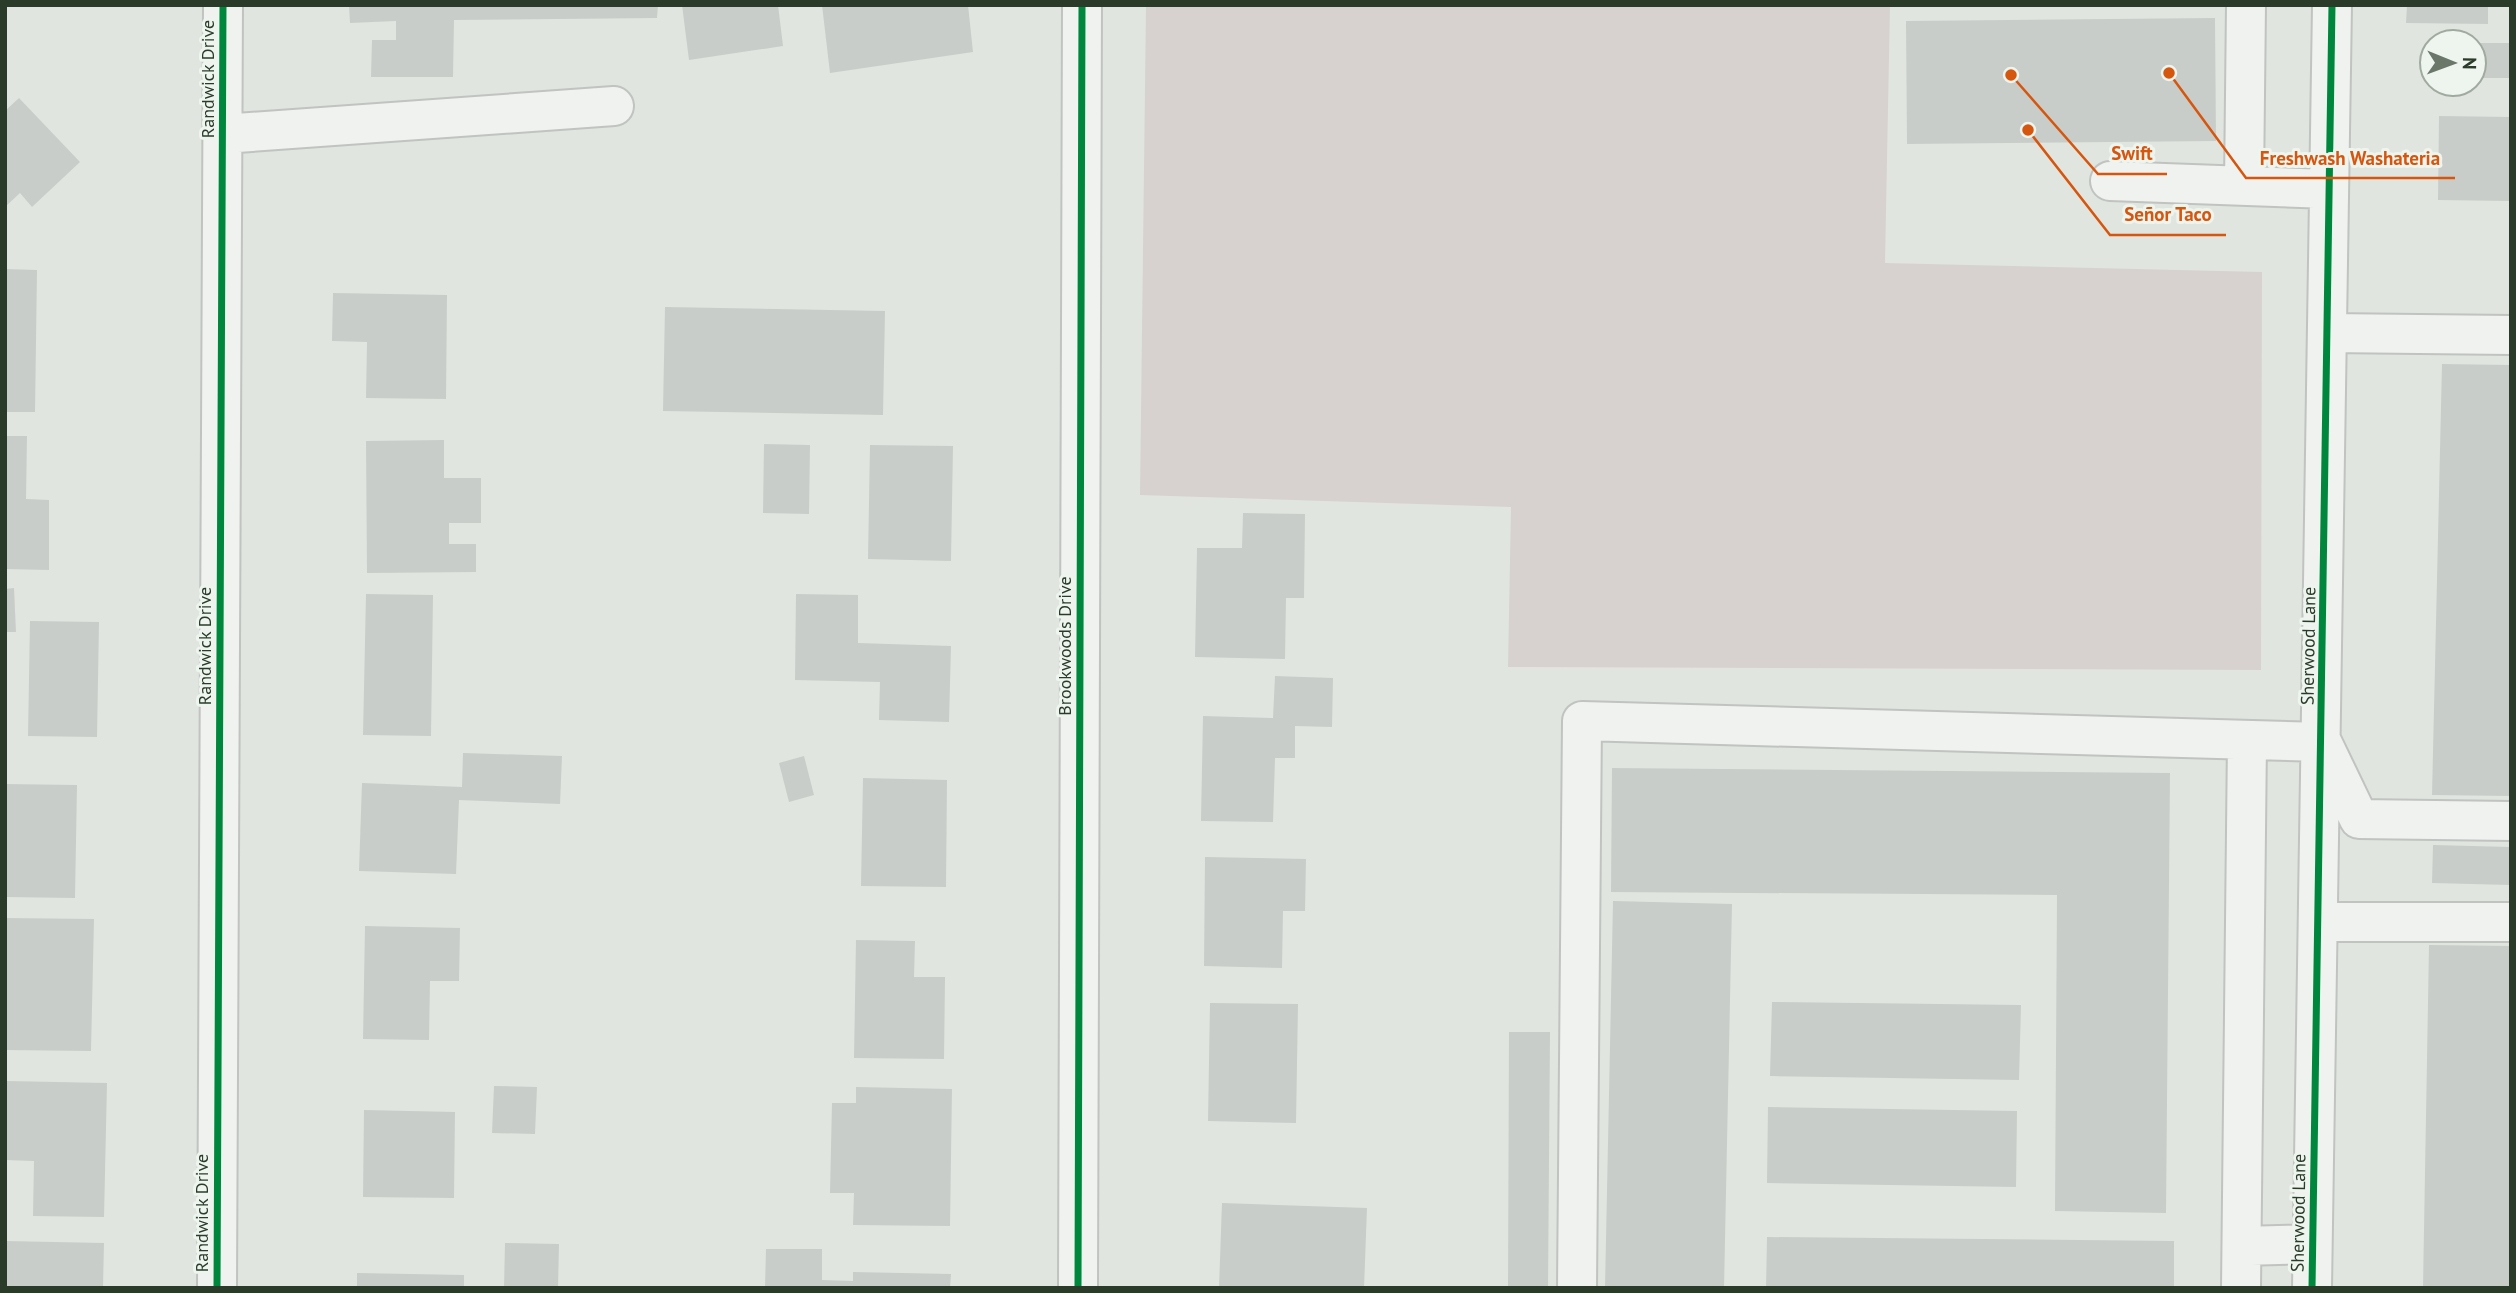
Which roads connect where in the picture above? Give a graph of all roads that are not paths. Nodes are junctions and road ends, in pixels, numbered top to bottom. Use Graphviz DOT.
graph roads {
  1 [pos="223,5"];
  2 [pos="1082,5"];
  3 [pos="2246,5"];
  4 [pos="2332,5"];
  5 [pos="614,106"];
  6 [pos="223,134"];
  7 [pos="2110,181"];
  8 [pos="2244,184"];
  9 [pos="2329,189"];
  10 [pos="2328,333"];
  11 [pos="2511,335"];
  12 [pos="2247,740"];
  13 [pos="2322,741"];
  14 [pos="2511,821"];
  15 [pos="2319,922"];
  16 [pos="2511,922"];
  17 [pos="2312,1244"];
  18 [pos="2242,1246"];
  19 [pos="217,1288"];
  20 [pos="1078,1288"];
  21 [pos="1577,1288"];
  22 [pos="2241,1288"];
  23 [pos="2312,1288"];
  1 -- 6 [label="street, Randwick Drive"];
  2 -- 20 [label="street, Brookwoods Drive"];
  3 -- 8 [label="street"];
  4 -- 9 [label="street, Sherwood Lane"];
  5 -- 6 [label="street"];
  6 -- 19 [label="street, Randwick Drive"];
  7 -- 8 [label="street"];
  8 -- 9 [label="street"];
  9 -- 10 [label="street, Sherwood Lane"];
  10 -- 11 [label="street"];
  10 -- 13 [label="street, Sherwood Lane"];
  12 -- 13 [label="street"];
  12 -- 18 [label="street"];
  12 -- 21 [label="street"];
  13 -- 14 [label="street"];
  13 -- 15 [label="street, Sherwood Lane"];
  15 -- 16 [label="street"];
  15 -- 17 [label="street, Sherwood Lane"];
  17 -- 18 [label="street"];
  17 -- 23 [label="street, Sherwood Lane"];
  18 -- 22 [label="street"];
}
